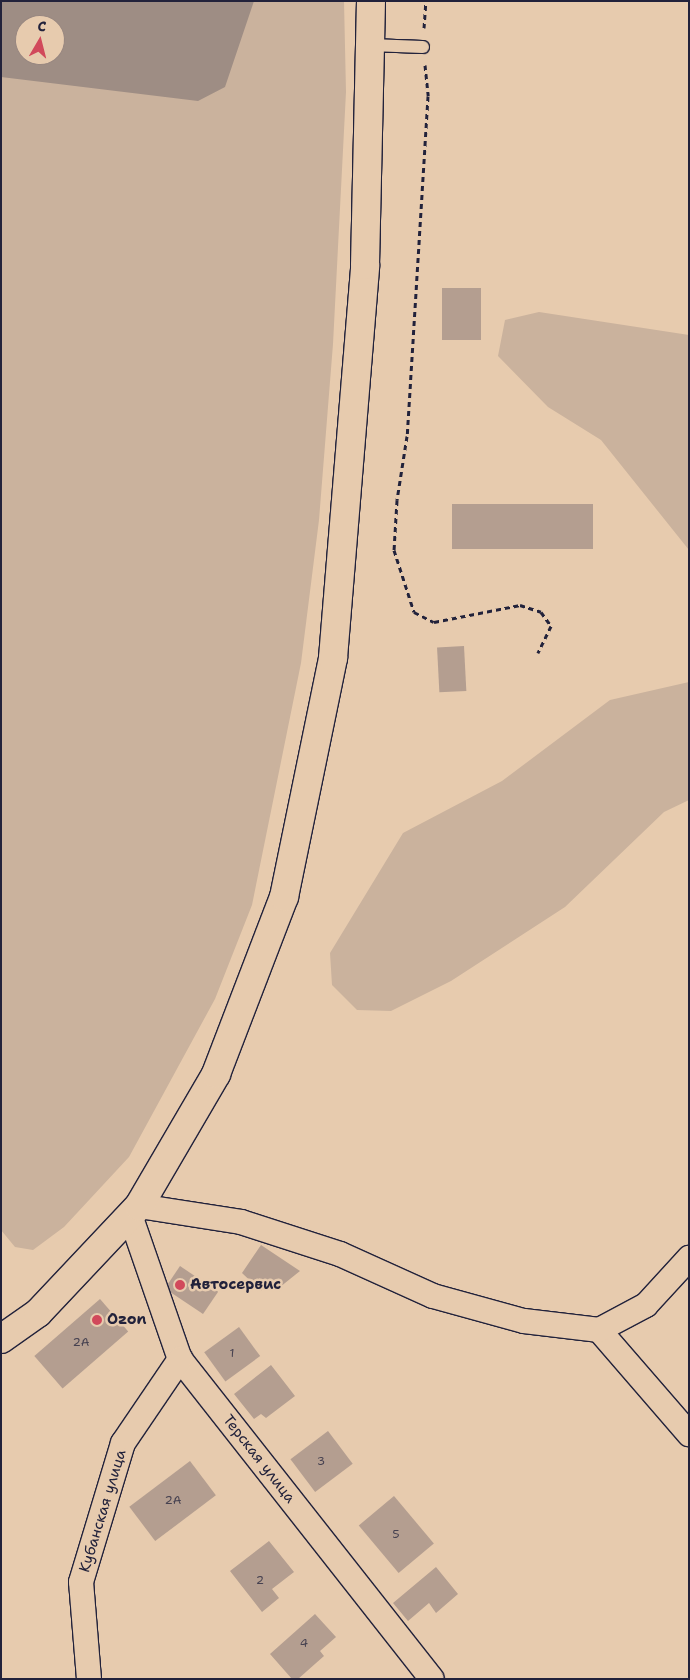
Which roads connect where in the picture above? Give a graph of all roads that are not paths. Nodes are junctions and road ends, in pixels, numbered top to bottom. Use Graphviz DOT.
graph roads {
  1 [pos="371,1"];
  2 [pos="370,45"];
  3 [pos="423,47"];
  4 [pos="134,1211"];
  5 [pos="689,1258"];
  6 [pos="599,1330"];
  7 [pos="1,1340"];
  8 [pos="180,1359"];
  9 [pos="689,1434"];
  10 [pos="89,1679"];
  11 [pos="432,1679"];
  1 -- 2 [label="street"];
  2 -- 3 [label="lane"];
  2 -- 4 [label="street"];
  4 -- 6 [label="street"];
  4 -- 7 [label="street"];
  4 -- 8 [label="street, Терская улица"];
  5 -- 6 [label="street"];
  6 -- 9 [label="street"];
  8 -- 10 [label="street, Кубанская улица"];
  8 -- 11 [label="street, Терская улица"];
}
